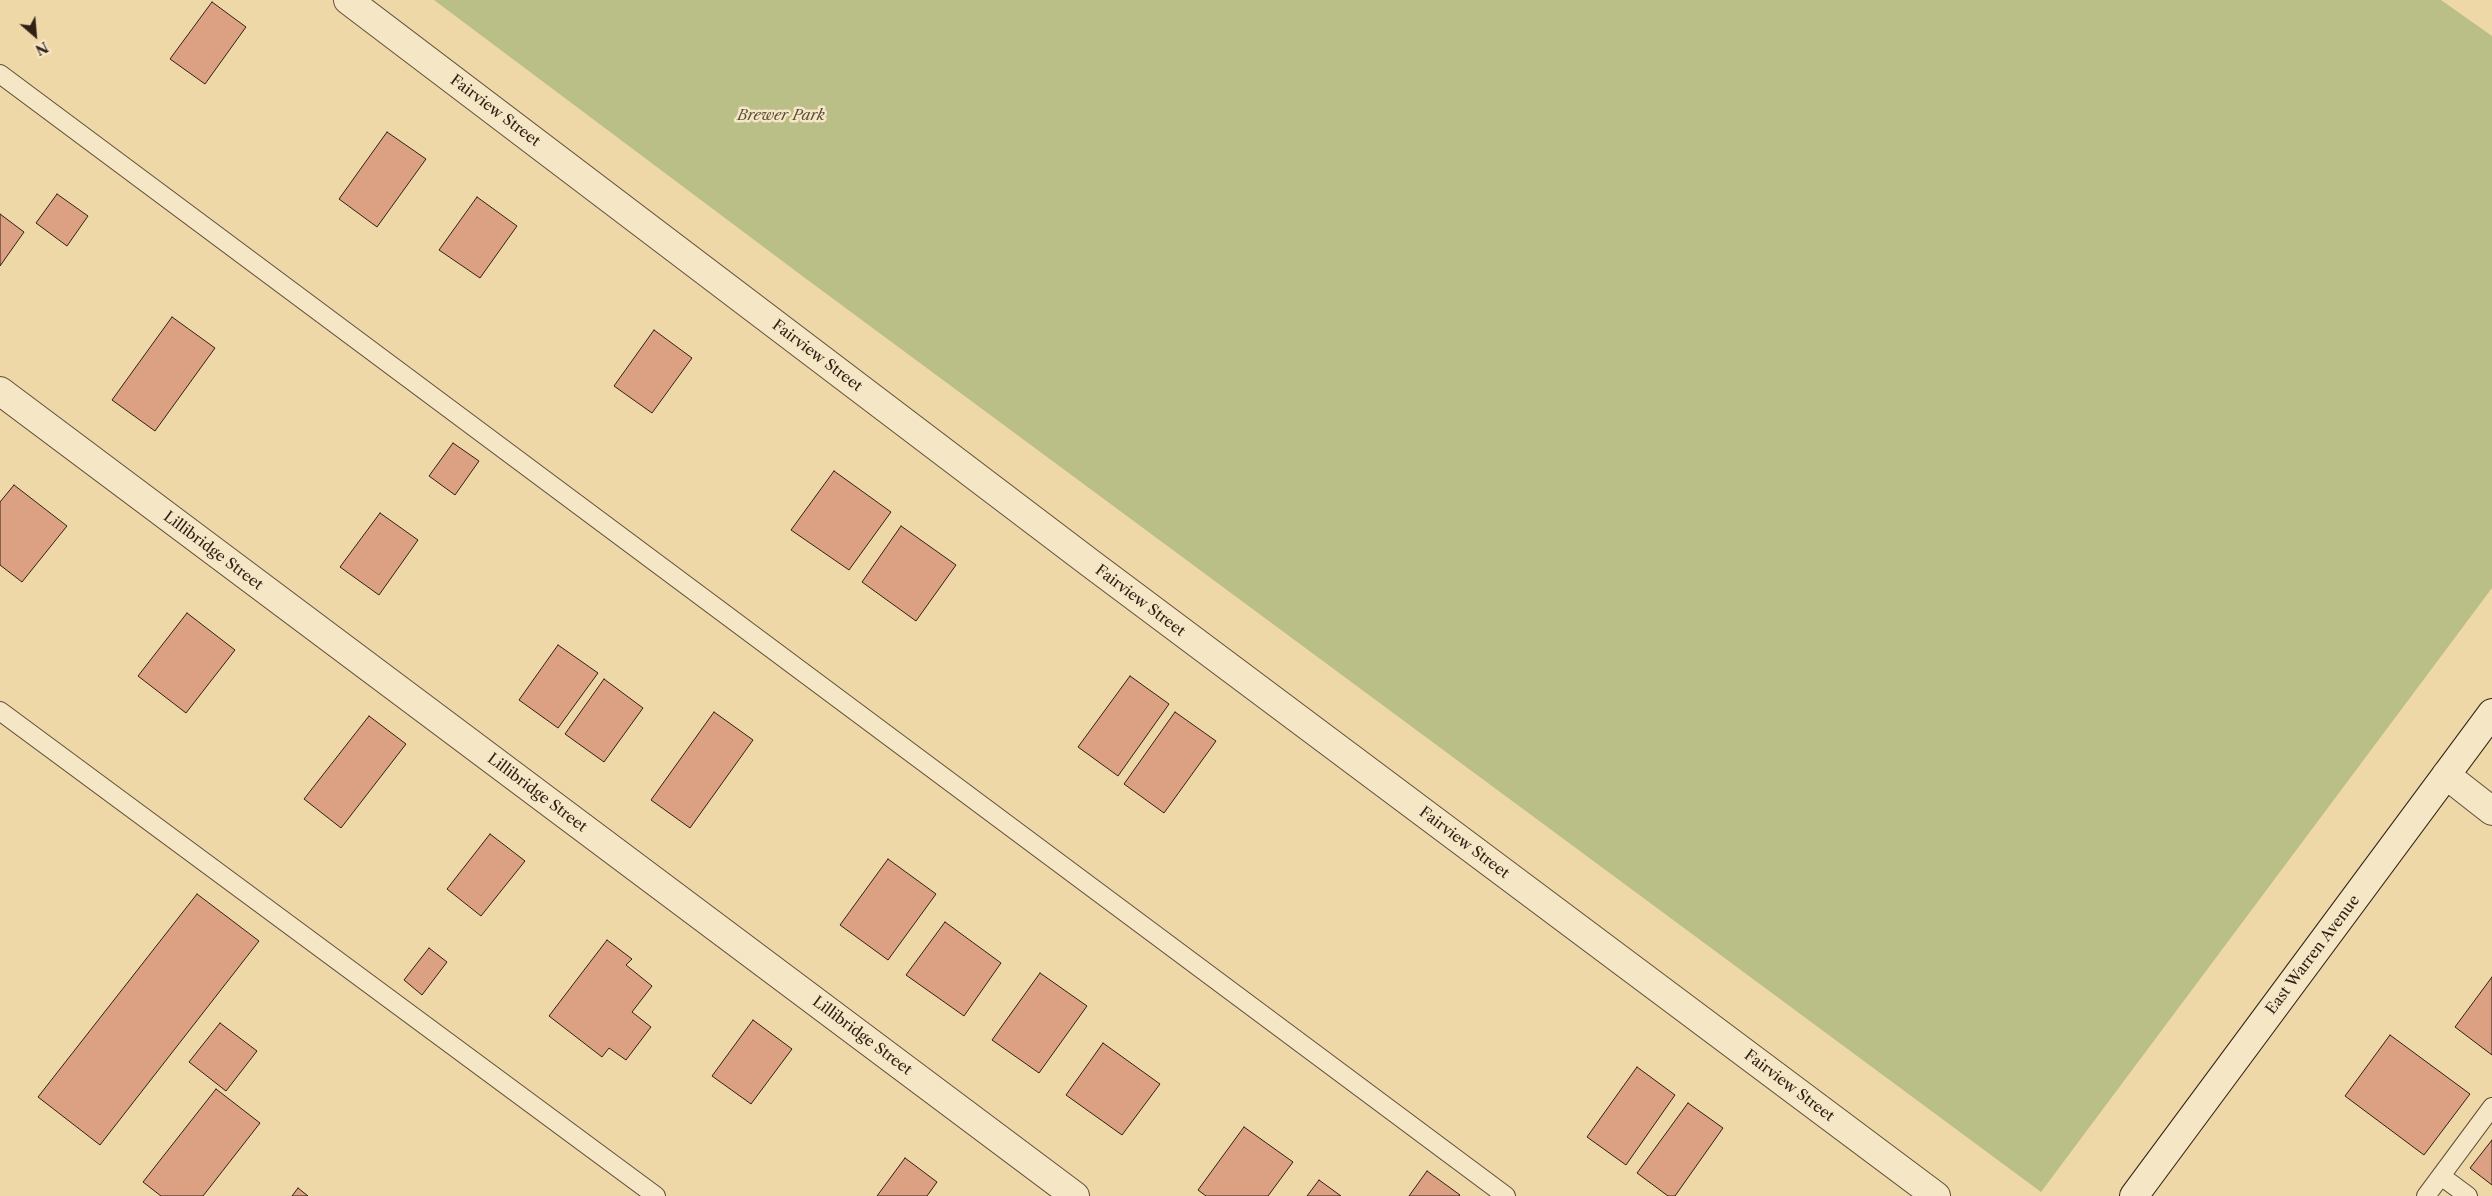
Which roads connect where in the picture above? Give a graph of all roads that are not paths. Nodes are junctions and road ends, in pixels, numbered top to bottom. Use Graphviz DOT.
graph roads {
  1 [pos="348,0"];
  2 [pos="0,74"];
  3 [pos="0,391"];
  4 [pos="0,711"];
  5 [pos="2492,713"];
  6 [pos="2446,775"];
  7 [pos="2492,811"];
  8 [pos="2492,1107"];
  9 [pos="2441,1176"];
  10 [pos="656,1196"];
  11 [pos="1075,1196"];
  12 [pos="1506,1196"];
  13 [pos="1936,1196"];
  14 [pos="2134,1196"];
  15 [pos="2426,1196"];
  16 [pos="2468,1196"];
  1 -- 13 [label="street, Fairview Street"];
  2 -- 12 [label="lane"];
  3 -- 11 [label="street, Lillibridge Street"];
  4 -- 10 [label="lane"];
  5 -- 6 [label="street, East Warren Avenue"];
  6 -- 7 [label="street"];
  6 -- 14 [label="street, East Warren Avenue"];
  8 -- 9 [label="lane"];
  9 -- 15 [label="lane"];
  9 -- 16 [label="lane"];
}
